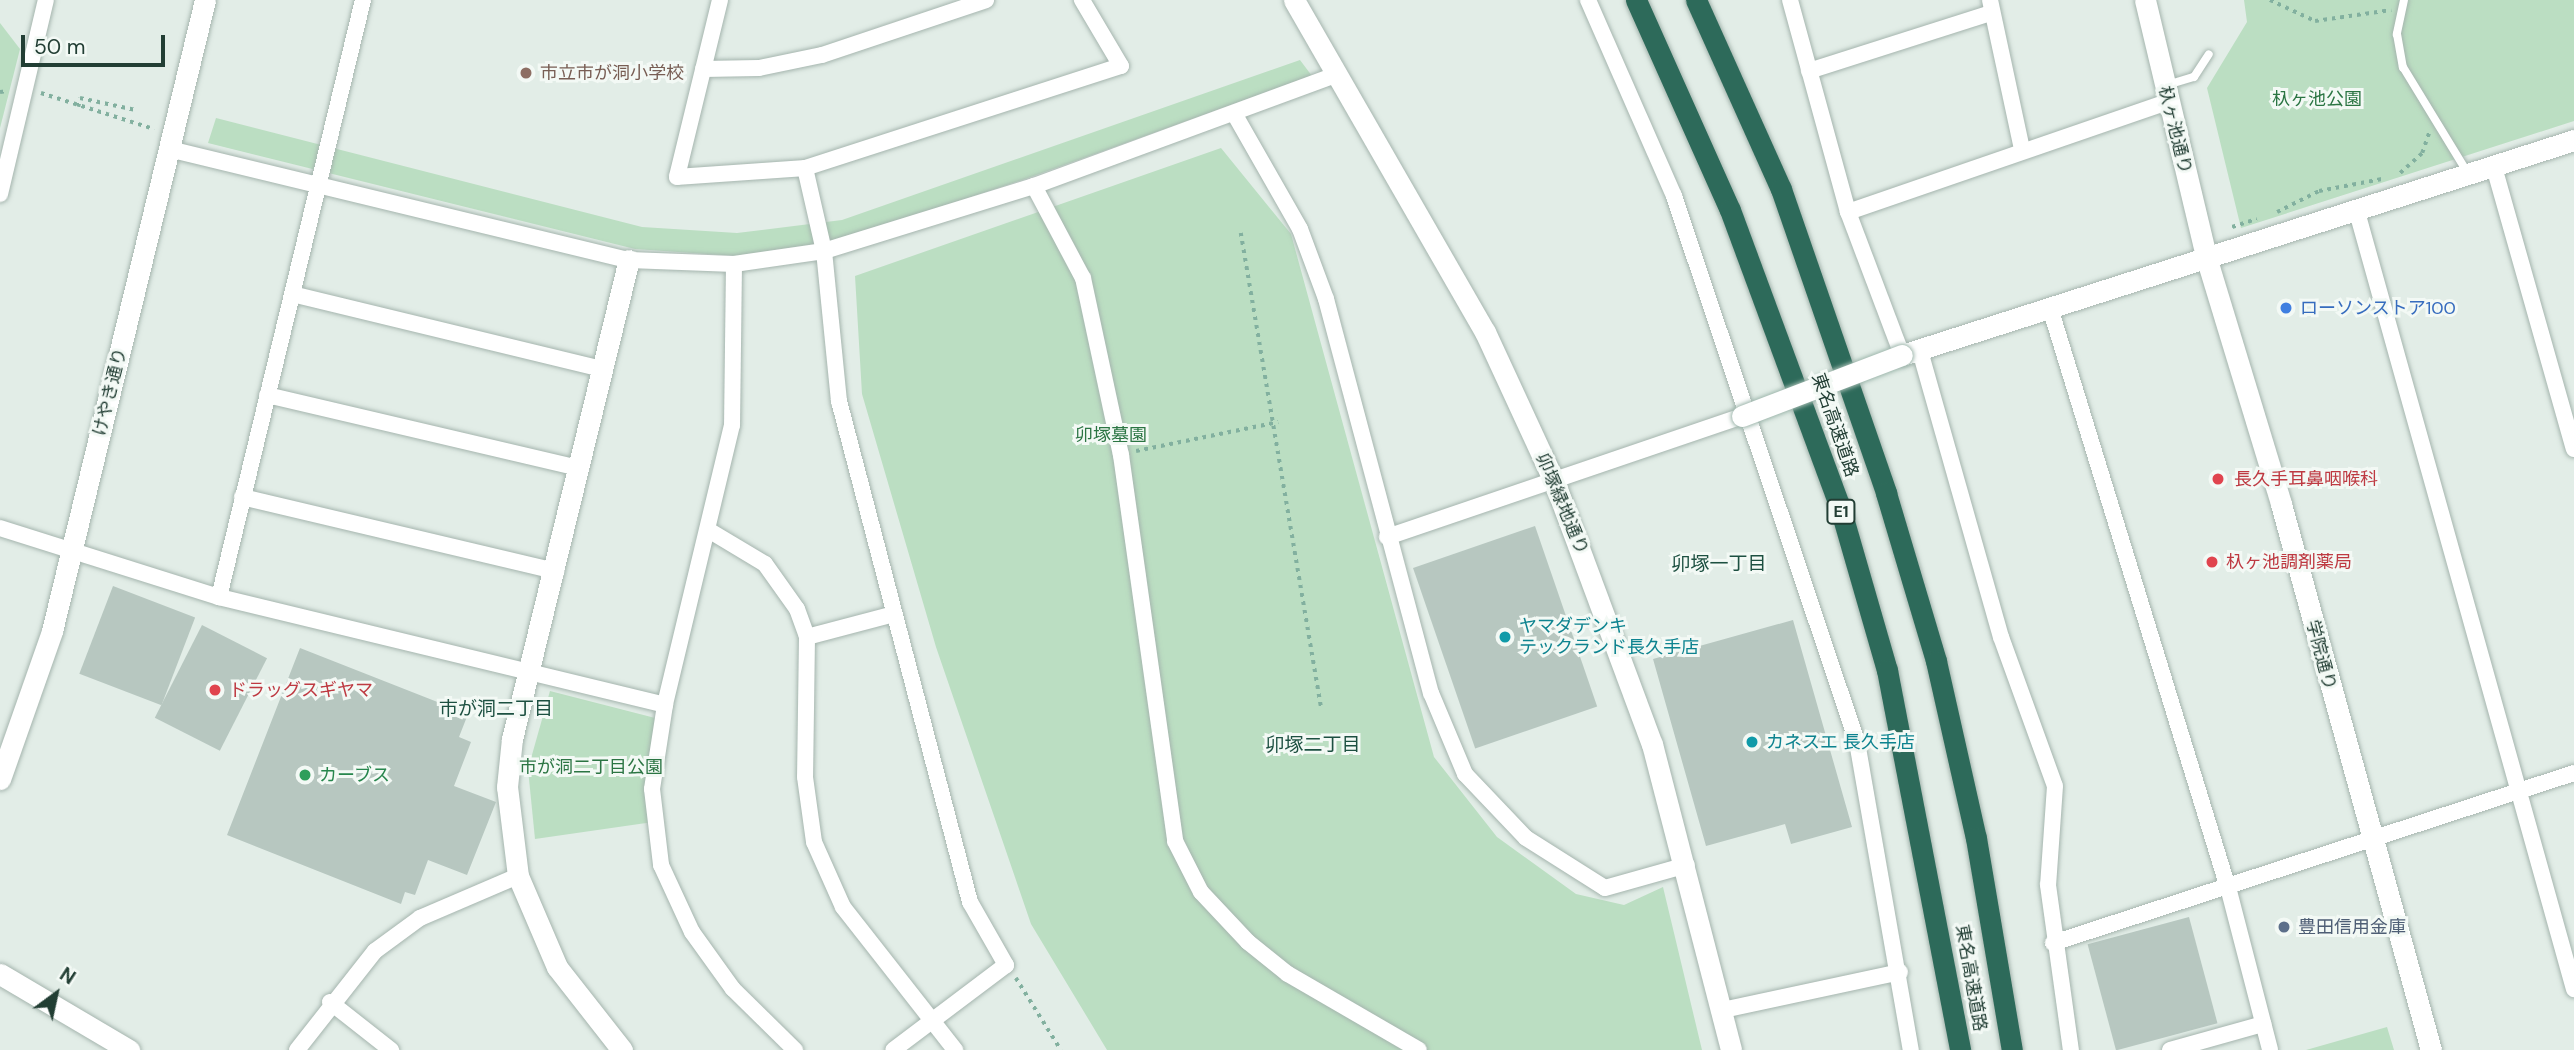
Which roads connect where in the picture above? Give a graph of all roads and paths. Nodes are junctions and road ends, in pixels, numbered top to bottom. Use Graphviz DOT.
graph roads {
  1 [pos="46,0"];
  2 [pos="205,0"];
  3 [pos="363,0"];
  4 [pos="720,0"];
  5 [pos="986,0"];
  6 [pos="1082,0"];
  7 [pos="1294,0"];
  8 [pos="1588,0"];
  9 [pos="1636,0"];
  10 [pos="1696,0"];
  11 [pos="1790,0"];
  12 [pos="2145,0"];
  13 [pos="2270,0"];
  14 [pos="2402,4"];
  15 [pos="1990,7"];
  16 [pos="2209,54"];
  17 [pos="703,69"];
  18 [pos="1809,71"];
  19 [pos="1338,74"];
  20 [pos="26,87"];
  21 [pos="2166,93"];
  22 [pos="78,107"];
  23 [pos="136,110"];
  24 [pos="1236,115"];
  25 [pos="2433,118"];
  26 [pos="2574,140"];
  27 [pos="170,141"];
  28 [pos="2022,149"];
  29 [pos="2494,167"];
  30 [pos="805,168"];
  31 [pos="2468,175"];
  32 [pos="318,184"];
  33 [pos="1034,186"];
  34 [pos="0,194"];
  35 [pos="1848,212"];
  36 [pos="2357,212"];
  37 [pos="1241,233"];
  38 [pos="2230,233"];
  39 [pos="824,251"];
  40 [pos="629,260"];
  41 [pos="2207,260"];
  42 [pos="734,264"];
  43 [pos="292,294"];
  44 [pos="2051,311"];
  45 [pos="1911,353"];
  46 [pos="605,370"];
  47 [pos="267,395"];
  48 [pos="1742,416"];
  49 [pos="1278,422"];
  50 [pos="2574,449"];
  51 [pos="1121,455"];
  52 [pos="579,468"];
  53 [pos="1554,481"];
  54 [pos="242,497"];
  55 [pos="0,528"];
  56 [pos="710,531"];
  57 [pos="1387,537"];
  58 [pos="73,547"];
  59 [pos="556,571"];
  60 [pos="219,597"];
  61 [pos="894,614"];
  62 [pos="807,637"];
  63 [pos="529,670"];
  64 [pos="665,705"];
  65 [pos="1321,706"];
  66 [pos="2574,773"];
  67 [pos="0,779"];
  68 [pos="2520,791"];
  69 [pos="2370,842"];
  70 [pos="1687,865"];
  71 [pos="518,876"];
  72 [pos="2229,891"];
  73 [pos="2053,943"];
  74 [pos="1006,965"];
  75 [pos="1900,972"];
  76 [pos="0,974"];
  77 [pos="2574,989"];
  78 [pos="330,1002"];
  79 [pos="1723,1010"];
  80 [pos="930,1017"];
  81 [pos="2263,1024"];
  82 [pos="129,1050"];
  83 [pos="297,1050"];
  84 [pos="391,1050"];
  85 [pos="622,1050"];
  86 [pos="795,1050"];
  87 [pos="893,1050"];
  88 [pos="955,1050"];
  89 [pos="1061,1050"];
  90 [pos="1419,1050"];
  91 [pos="1731,1050"];
  92 [pos="1911,1050"];
  93 [pos="1960,1050"];
  94 [pos="2012,1050"];
  95 [pos="2071,1050"];
  96 [pos="2171,1050"];
  97 [pos="2270,1050"];
  98 [pos="2431,1050"];
  1 -- 20 [label="street"];
  2 -- 27 [label="street, けやき通り"];
  3 -- 32 [label="street"];
  4 -- 17 [label="street"];
  5 -- 17 [label="street"];
  6 -- 30 [label="street"];
  7 -- 19 [label="street, 卯塚緑地通り"];
  8 -- 48 [label="street"];
  9 -- 93 [label="highway, 東名高速道路 / E1"];
  10 -- 94 [label="highway, 東名高速道路"];
  11 -- 18 [label="street"];
  12 -- 21 [label="street, 杁ヶ池通り"];
  13 -- 14 [label="path"];
  14 -- 25 [label="lane"];
  15 -- 18 [label="street"];
  15 -- 28 [label="street"];
  16 -- 21 [label="lane"];
  17 -- 30 [label="street"];
  18 -- 35 [label="street"];
  19 -- 24 [label="street"];
  19 -- 53 [label="street, 卯塚緑地通り"];
  20 -- 22 [label="path"];
  20 -- 34 [label="street"];
  21 -- 28 [label="street"];
  21 -- 41 [label="street, 杁ヶ池通り"];
  22 -- 23 [label="path"];
  22 -- 27 [label="path"];
  24 -- 33 [label="street"];
  24 -- 57 [label="street"];
  25 -- 31 [label="lane"];
  25 -- 38 [label="path"];
  26 -- 29 [label="street"];
  27 -- 32 [label="street"];
  27 -- 58 [label="street, けやき通り"];
  28 -- 35 [label="street"];
  29 -- 31 [label="street"];
  29 -- 50 [label="street"];
  30 -- 39 [label="street"];
  31 -- 36 [label="street"];
  32 -- 40 [label="street"];
  32 -- 43 [label="street"];
  33 -- 39 [label="street"];
  33 -- 51 [label="street"];
  35 -- 45 [label="street"];
  36 -- 41 [label="street"];
  36 -- 68 [label="street"];
  37 -- 49 [label="path"];
  39 -- 42 [label="street"];
  39 -- 61 [label="street"];
  40 -- 42 [label="street"];
  40 -- 46 [label="street"];
  41 -- 44 [label="street"];
  41 -- 69 [label="street, 学院通り"];
  42 -- 56 [label="street"];
  43 -- 46 [label="street"];
  43 -- 47 [label="street"];
  44 -- 45 [label="street"];
  44 -- 72 [label="street"];
  45 -- 48 [label="street, bridge"];
  45 -- 73 [label="street"];
  46 -- 52 [label="street"];
  47 -- 52 [label="street"];
  47 -- 54 [label="street"];
  48 -- 53 [label="street"];
  48 -- 75 [label="street"];
  49 -- 51 [label="path"];
  49 -- 65 [label="path"];
  51 -- 90 [label="street"];
  52 -- 59 [label="street"];
  53 -- 57 [label="street"];
  53 -- 70 [label="street, 卯塚緑地通り"];
  54 -- 59 [label="street"];
  54 -- 60 [label="street"];
  55 -- 58 [label="street"];
  56 -- 62 [label="street"];
  56 -- 64 [label="street"];
  57 -- 70 [label="street"];
  58 -- 60 [label="street"];
  58 -- 67 [label="street, けやき通り"];
  59 -- 63 [label="street"];
  60 -- 63 [label="street"];
  61 -- 62 [label="street"];
  61 -- 74 [label="street"];
  62 -- 80 [label="street"];
  63 -- 64 [label="street"];
  63 -- 71 [label="street"];
  64 -- 86 [label="street"];
  66 -- 68 [label="street"];
  68 -- 69 [label="street"];
  68 -- 77 [label="street"];
  69 -- 72 [label="street"];
  69 -- 98 [label="street, 学院通り"];
  70 -- 79 [label="street, 卯塚緑地通り"];
  71 -- 78 [label="street"];
  71 -- 85 [label="street"];
  72 -- 73 [label="street"];
  72 -- 81 [label="street"];
  73 -- 95 [label="street"];
  74 -- 80 [label="street"];
  74 -- 89 [label="path"];
  75 -- 79 [label="street"];
  75 -- 92 [label="street"];
  76 -- 82 [label="street"];
  78 -- 83 [label="street"];
  78 -- 84 [label="street"];
  79 -- 91 [label="street, 卯塚緑地通り"];
  80 -- 87 [label="street"];
  80 -- 88 [label="street"];
  81 -- 96 [label="street"];
  81 -- 97 [label="street"];
}
